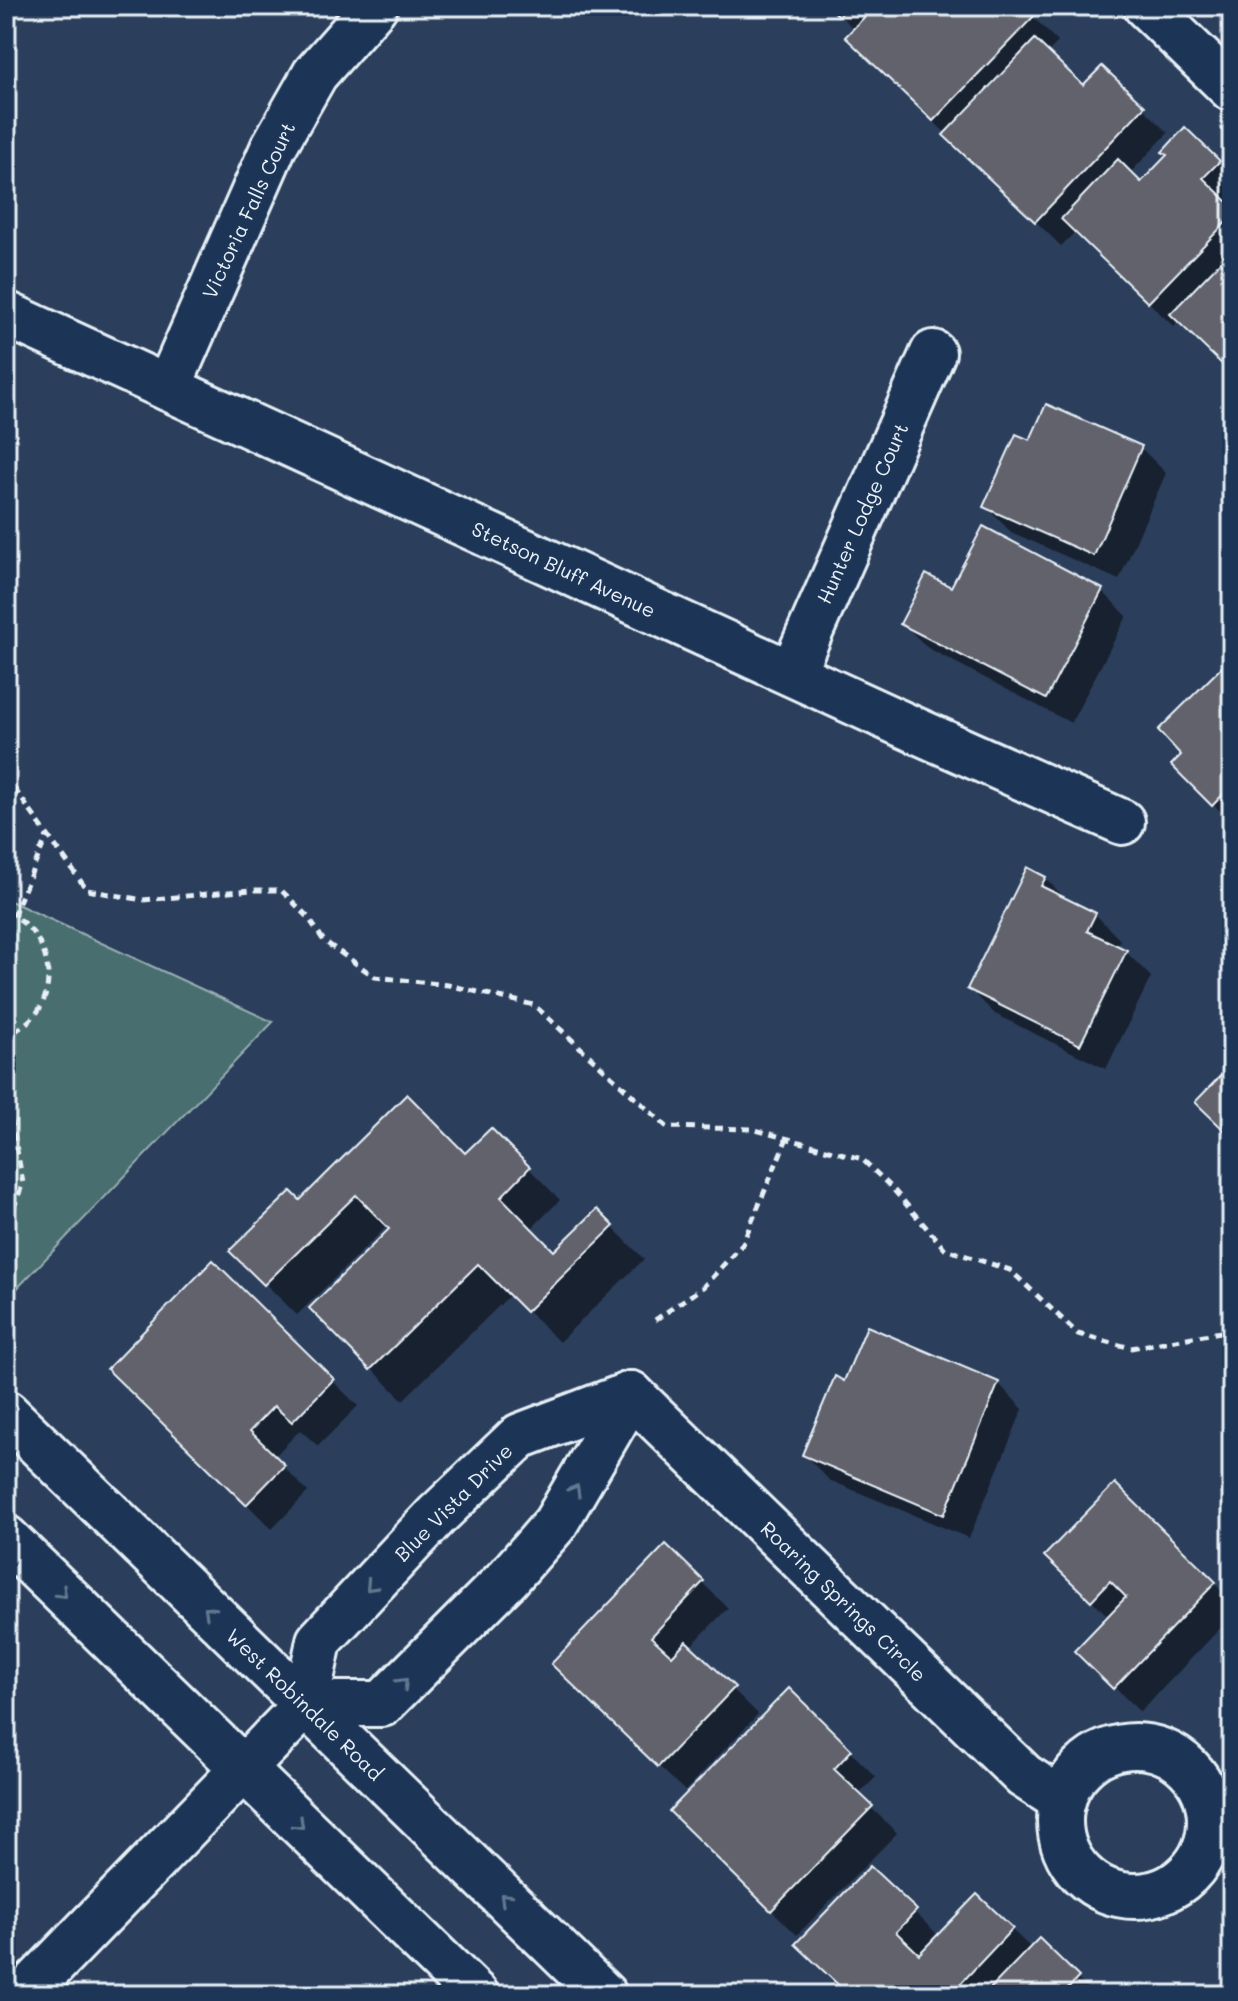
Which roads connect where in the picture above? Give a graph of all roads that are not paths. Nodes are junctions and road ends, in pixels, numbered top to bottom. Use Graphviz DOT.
graph roads {
  1 [pos="375,6"];
  2 [pos="1146,6"];
  3 [pos="1232,89"];
  4 [pos="6,314"];
  5 [pos="933,353"];
  6 [pos="168,388"];
  7 [pos="792,673"];
  8 [pos="1122,822"];
  9 [pos="631,1394"];
  10 [pos="6,1413"];
  11 [pos="6,1538"];
  12 [pos="306,1704"];
  13 [pos="243,1770"];
  14 [pos="1063,1801"];
  15 [pos="24,1995"];
  16 [pos="476,1995"];
  17 [pos="604,1995"];
  1 -- 6 [label="street, Victoria Falls Court"];
  2 -- 3 [label="street"];
  4 -- 6 [label="street, Stetson Bluff Avenue"];
  5 -- 7 [label="street, Hunter Lodge Court"];
  6 -- 7 [label="street, Stetson Bluff Avenue"];
  7 -- 8 [label="street, Stetson Bluff Avenue"];
  9 -- 12 [label="street, Blue Vista Drive, one-way"];
  12 -- 9 [label="street, one-way"];
  9 -- 14 [label="street, Roaring Springs Circle"];
  12 -- 10 [label="street, West Robindale Road, one-way"];
  11 -- 13 [label="street, one-way"];
  12 -- 13 [label="street"];
  17 -- 12 [label="street, West Robindale Road, one-way"];
  13 -- 15 [label="street"];
  13 -- 16 [label="street, one-way"];
}
